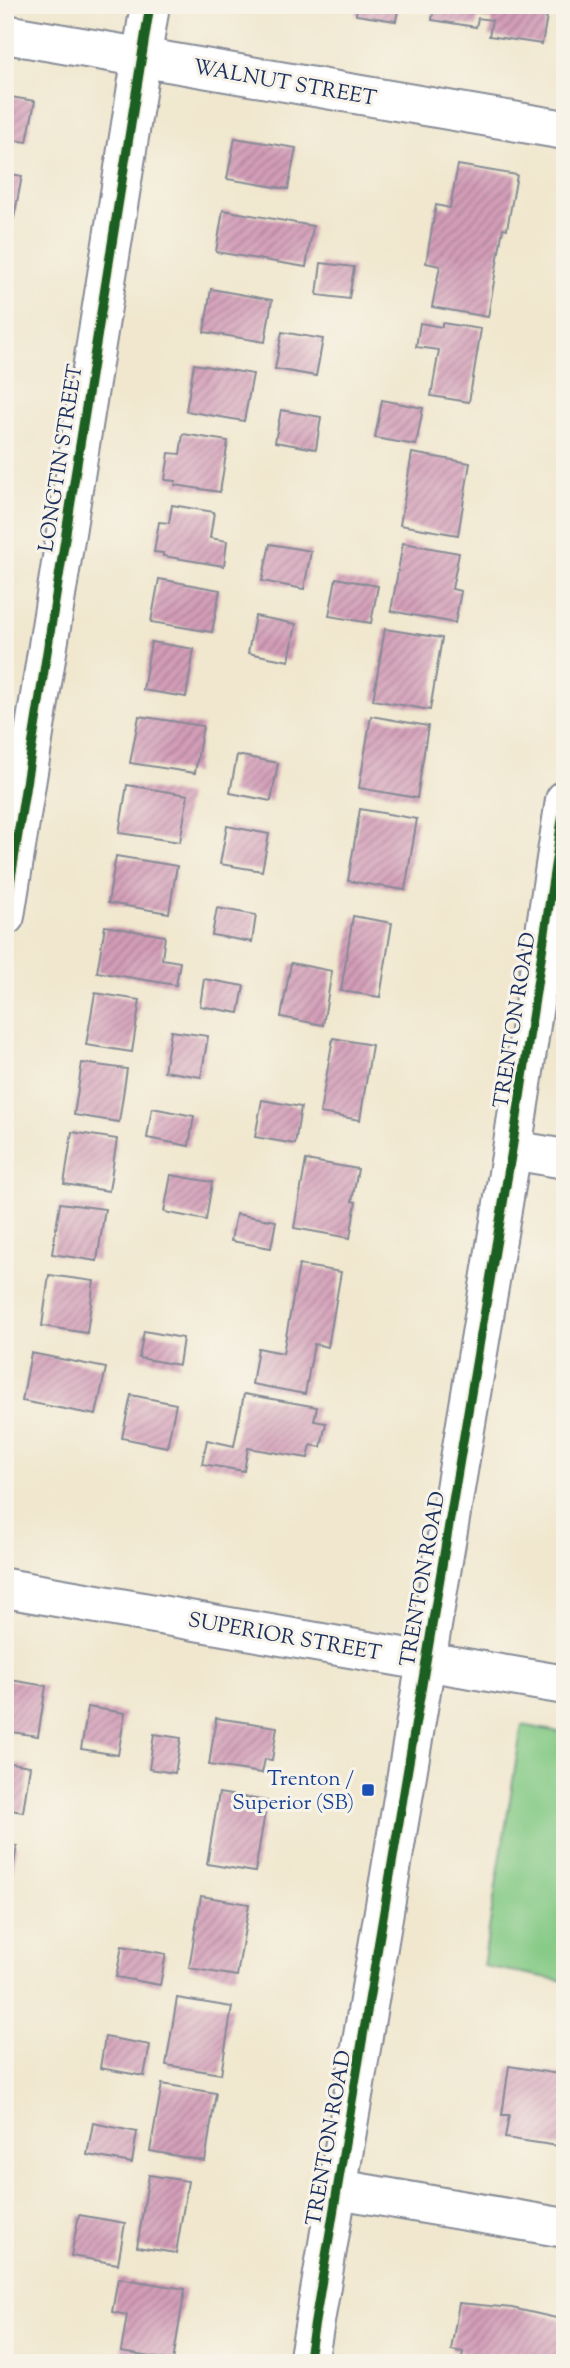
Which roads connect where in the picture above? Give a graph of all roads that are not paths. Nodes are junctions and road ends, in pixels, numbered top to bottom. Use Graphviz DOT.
graph roads {
  1 [pos="149,5"];
  2 [pos="5,34"];
  3 [pos="141,58"];
  4 [pos="565,130"];
  5 [pos="565,800"];
  6 [pos="5,916"];
  7 [pos="512,1150"];
  8 [pos="565,1159"];
  9 [pos="5,1588"];
  10 [pos="425,1661"];
  11 [pos="565,1685"];
  12 [pos="338,2189"];
  13 [pos="565,2228"];
  14 [pos="308,2363"];
  1 -- 3 [label="street, LONGTIN STREET"];
  2 -- 3 [label="street, WALNUT STREET"];
  3 -- 4 [label="street, WALNUT STREET"];
  3 -- 6 [label="street, LONGTIN STREET"];
  5 -- 7 [label="street, TRENTON ROAD"];
  7 -- 8 [label="street"];
  7 -- 10 [label="street, TRENTON ROAD"];
  9 -- 10 [label="street, SUPERIOR STREET"];
  10 -- 11 [label="street, SUPERIOR STREET"];
  10 -- 12 [label="street, TRENTON ROAD"];
  12 -- 13 [label="street"];
  12 -- 14 [label="street, TRENTON ROAD"];
}
